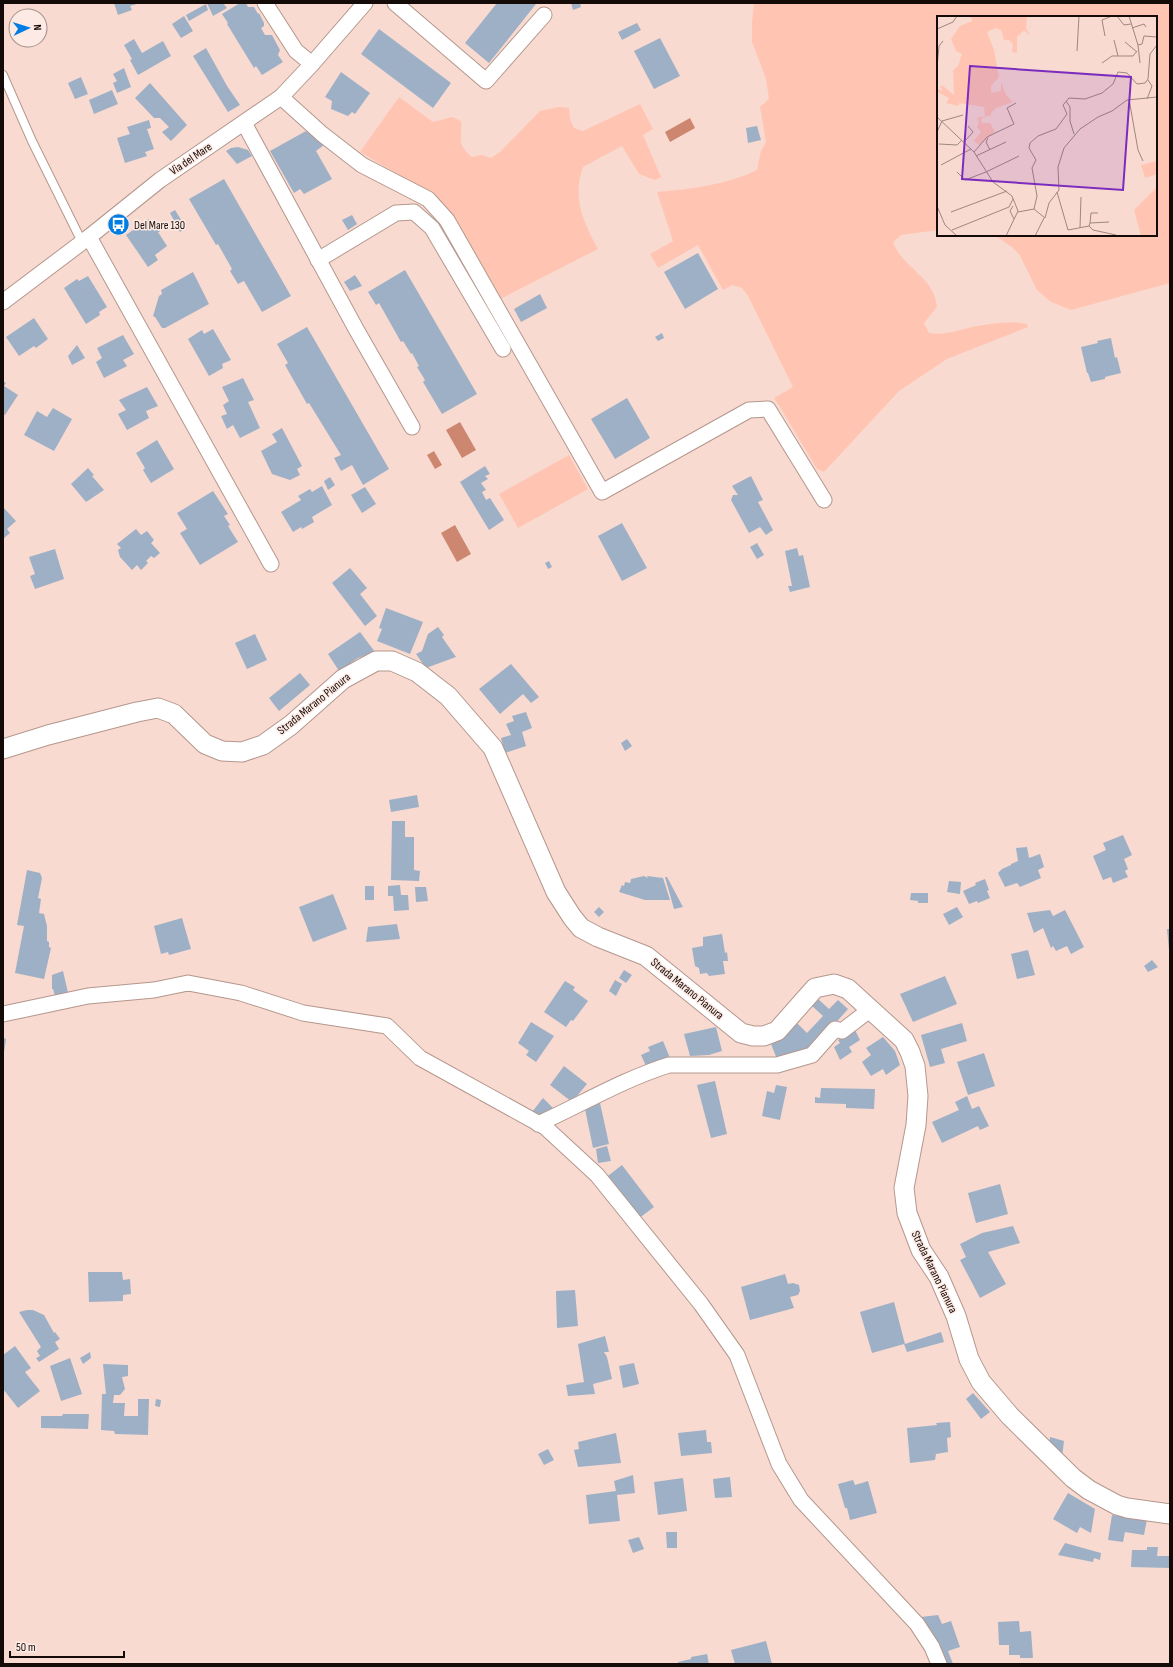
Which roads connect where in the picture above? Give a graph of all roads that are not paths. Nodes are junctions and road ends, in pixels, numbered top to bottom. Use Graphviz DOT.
graph roads {
  1 [pos="265,3"];
  2 [pos="365,3"];
  3 [pos="395,3"];
  4 [pos="544,15"];
  5 [pos="312,64"];
  6 [pos="3,75"];
  7 [pos="281,97"];
  8 [pos="244,123"];
  9 [pos="86,239"];
  10 [pos="318,260"];
  11 [pos="3,302"];
  12 [pos="503,349"];
  13 [pos="412,427"];
  14 [pos="824,500"];
  15 [pos="271,564"];
  16 [pos="3,750"];
  17 [pos="871,1010"];
  18 [pos="3,1014"];
  19 [pos="538,1124"];
  20 [pos="1170,1514"];
  21 [pos="939,1664"];
  1 -- 5 [label="street"];
  2 -- 5 [label="street, Via del Mare"];
  3 -- 4 [label="street"];
  5 -- 7 [label="street, Via del Mare"];
  6 -- 9 [label="lane"];
  7 -- 8 [label="street, Via del Mare"];
  7 -- 14 [label="street"];
  8 -- 9 [label="street, Via del Mare"];
  8 -- 10 [label="street"];
  9 -- 11 [label="street, Via del Mare"];
  9 -- 15 [label="street"];
  10 -- 12 [label="street"];
  10 -- 13 [label="street"];
  16 -- 17 [label="street, Strada Marano Pianura"];
  17 -- 19 [label="street"];
  17 -- 20 [label="street, Strada Marano Pianura"];
  18 -- 19 [label="street"];
  19 -- 21 [label="street"];
}
